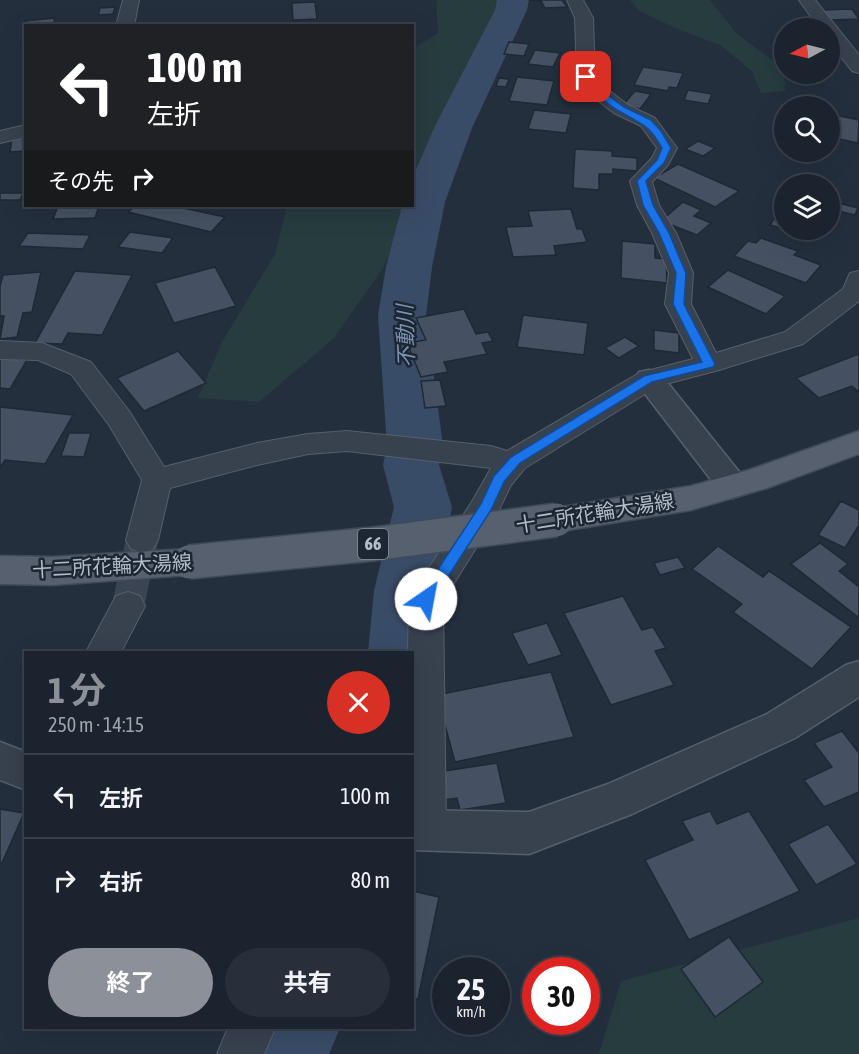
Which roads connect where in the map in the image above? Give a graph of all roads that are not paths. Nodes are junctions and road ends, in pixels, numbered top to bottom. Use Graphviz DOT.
graph roads {
  1 [pos="131,0"];
  2 [pos="574,0"];
  3 [pos="807,0"];
  4 [pos="820,18"];
  5 [pos="125,24"];
  6 [pos="840,44"];
  7 [pos="859,68"];
  8 [pos="24,131"];
  9 [pos="0,136"];
  10 [pos="859,278"];
  11 [pos="0,350"];
  12 [pos="709,364"];
  13 [pos="649,379"];
  14 [pos="859,442"];
  15 [pos="512,464"];
  16 [pos="157,480"];
  17 [pos="733,486"];
  18 [pos="142,540"];
  19 [pos="0,570"];
  20 [pos="129,606"];
  21 [pos="104,651"];
  22 [pos="859,677"];
  23 [pos="0,761"];
  24 [pos="24,770"];
  25 [pos="419,830"];
  26 [pos="252,1029"];
  27 [pos="240,1054"];
  1 -- 5 [label="street"];
  2 -- 12 [label="street"];
  3 -- 4 [label="street"];
  6 -- 7 [label="street"];
  8 -- 9 [label="street"];
  10 -- 12 [label="street"];
  11 -- 16 [label="street"];
  12 -- 13 [label="street"];
  13 -- 15 [label="street"];
  13 -- 17 [label="street"];
  14 -- 17 [label="main road, 十二所花輪大湯線 / 66"];
  15 -- 16 [label="street"];
  15 -- 25 [label="street"];
  16 -- 18 [label="street"];
  17 -- 19 [label="main road, 十二所花輪大湯線 / 66, bridge"];
  20 -- 21 [label="street"];
  22 -- 25 [label="street"];
  23 -- 24 [label="street"];
  26 -- 27 [label="street"];
}
